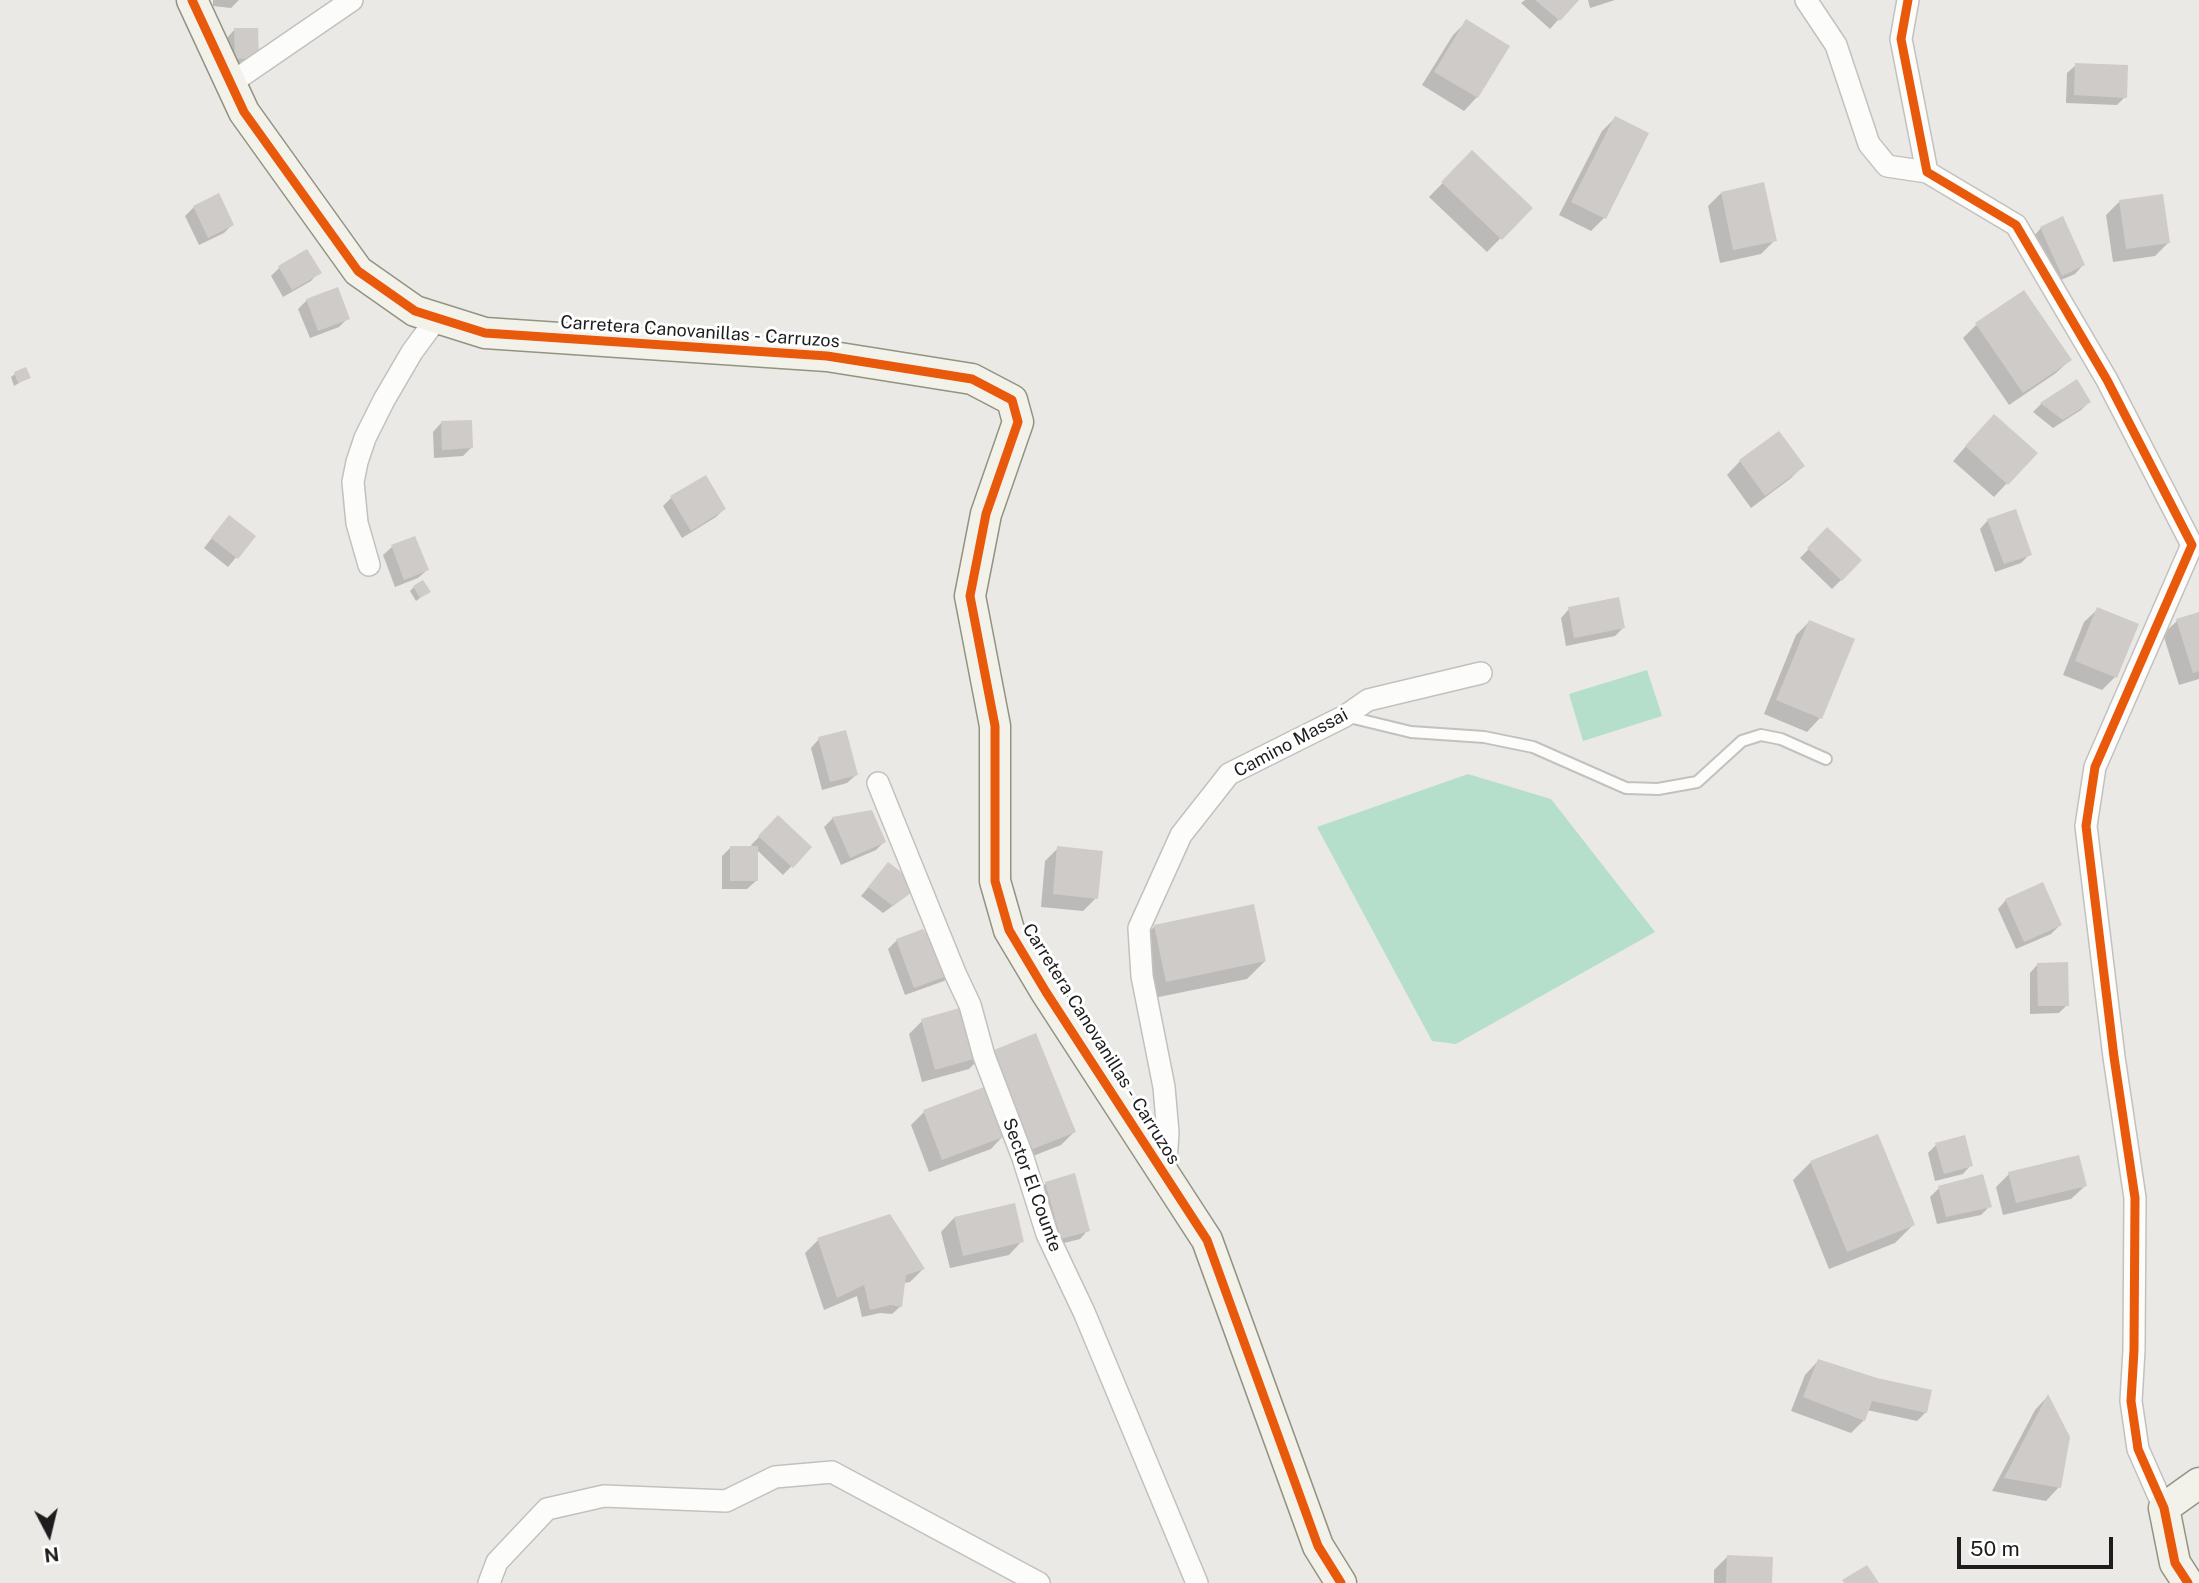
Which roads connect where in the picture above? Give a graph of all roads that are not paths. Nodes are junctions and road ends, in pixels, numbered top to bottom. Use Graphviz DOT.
graph roads {
  1 [pos="192,0"];
  2 [pos="352,0"];
  3 [pos="1806,0"];
  4 [pos="1908,0"];
  5 [pos="231,83"];
  6 [pos="1927,172"];
  7 [pos="437,318"];
  8 [pos="2196,542"];
  9 [pos="369,565"];
  10 [pos="1481,673"];
  11 [pos="1345,716"];
  12 [pos="1826,759"];
  13 [pos="878,783"];
  14 [pos="1165,1175"];
  15 [pos="2199,1483"];
  16 [pos="2164,1508"];
  17 [pos="489,1583"];
  18 [pos="1039,1583"];
  19 [pos="1197,1583"];
  20 [pos="1341,1583"];
  21 [pos="2188,1583"];
  1 -- 5 [label="street, Carretera Canovanillas - Carruzos"];
  2 -- 5 [label="street"];
  3 -- 6 [label="street"];
  4 -- 6 [label="street"];
  5 -- 7 [label="street, Carretera Canovanillas - Carruzos"];
  6 -- 8 [label="street"];
  7 -- 9 [label="street"];
  7 -- 14 [label="street, Carretera Canovanillas - Carruzos"];
  8 -- 16 [label="street"];
  10 -- 11 [label="street, Camino Massai"];
  11 -- 12 [label="lane"];
  11 -- 14 [label="street, Camino Massai"];
  13 -- 19 [label="street, Sector El Counte"];
  14 -- 20 [label="street, Carretera Canovanillas - Carruzos"];
  15 -- 16 [label="street"];
  16 -- 21 [label="street"];
  17 -- 18 [label="street"];
}
